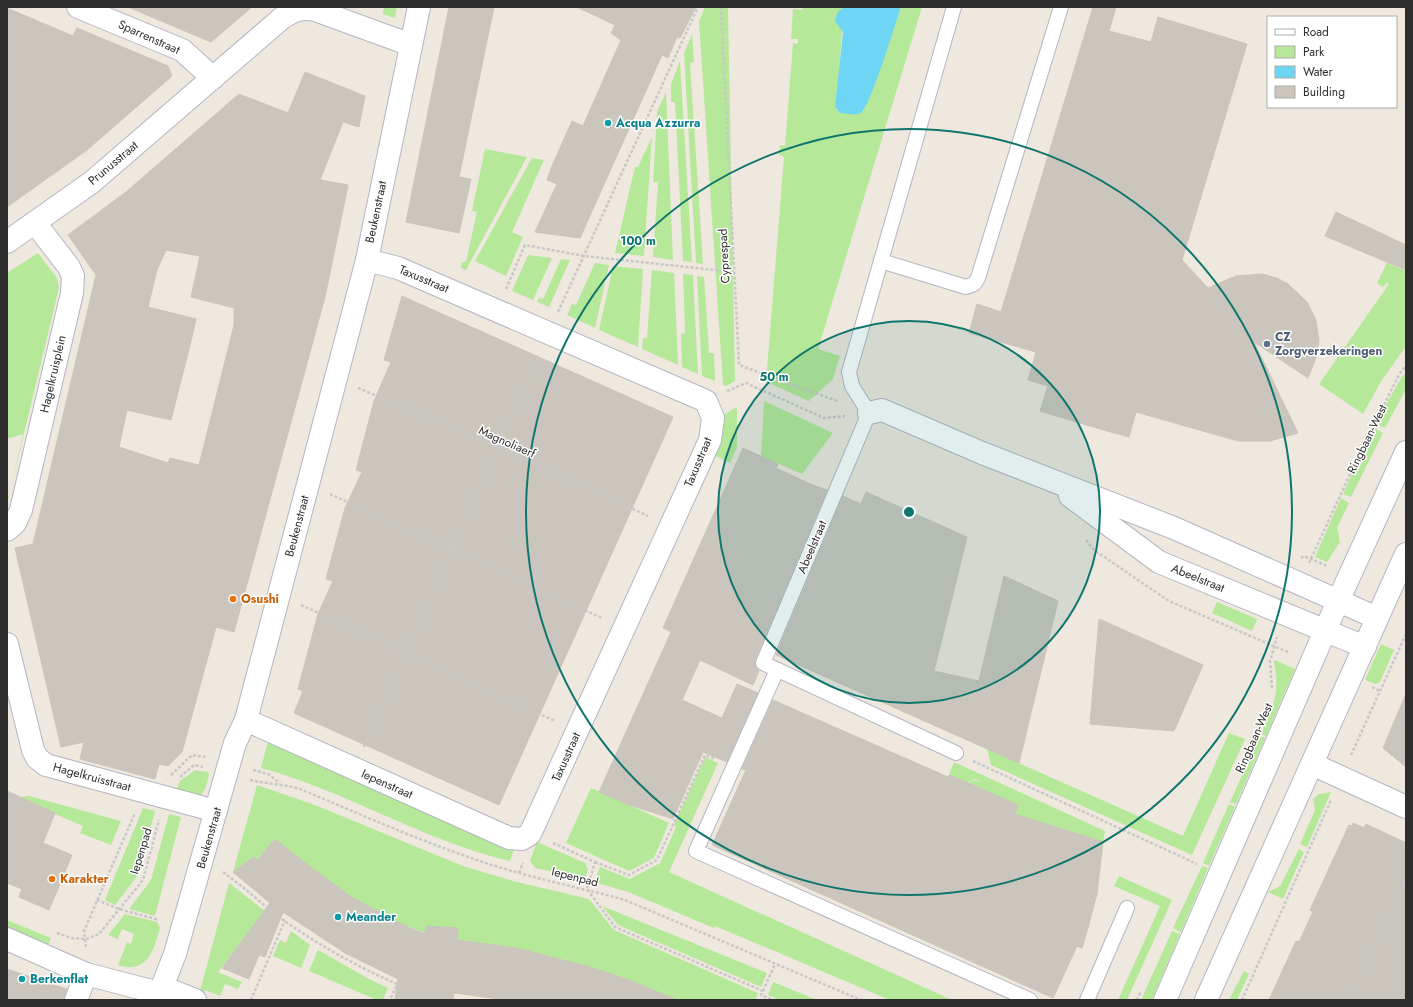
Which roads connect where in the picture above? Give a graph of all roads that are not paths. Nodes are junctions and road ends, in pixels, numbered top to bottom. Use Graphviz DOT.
graph roads {
  1 [pos="78,7"];
  2 [pos="419,7"];
  3 [pos="954,7"];
  4 [pos="1061,7"];
  5 [pos="411,46"];
  6 [pos="213,78"];
  7 [pos="35,223"];
  8 [pos="7,242"];
  9 [pos="367,260"];
  10 [pos="880,261"];
  11 [pos="869,412"];
  12 [pos="1406,452"];
  13 [pos="1048,479"];
  14 [pos="7,530"];
  15 [pos="1406,554"];
  16 [pos="1338,601"];
  17 [pos="1377,618"];
  18 [pos="1326,631"];
  19 [pos="7,644"];
  20 [pos="1365,647"];
  21 [pos="777,670"];
  22 [pos="246,720"];
  23 [pos="956,753"];
  24 [pos="1312,764"];
  25 [pos="1406,807"];
  26 [pos="216,811"];
  27 [pos="530,834"];
  28 [pos="1127,908"];
  29 [pos="7,939"];
  30 [pos="86,974"];
  31 [pos="159,993"];
  32 [pos="76,1000"];
  33 [pos="194,1000"];
  34 [pos="1030,1000"];
  35 [pos="1087,1000"];
  36 [pos="1165,1000"];
  37 [pos="1206,1000"];
  1 -- 6 [label="street, Sparrenstraat"];
  2 -- 5 [label="street, Beukenstraat"];
  3 -- 10 [label="lane"];
  4 -- 10 [label="lane"];
  5 -- 6 [label="street, Prunusstraat"];
  5 -- 9 [label="street, Beukenstraat"];
  6 -- 7 [label="street, Prunusstraat"];
  7 -- 8 [label="street, Prunusstraat"];
  7 -- 14 [label="street, Hagelkruisplein"];
  9 -- 22 [label="street, Beukenstraat"];
  9 -- 27 [label="street, Taxusstraat"];
  10 -- 11 [label="lane"];
  11 -- 13 [label="street, Abeelstraat"];
  11 -- 21 [label="lane, Abeelstraat"];
  12 -- 16 [label="street, Ringbaan-West"];
  13 -- 16 [label="street, Abeelstraat"];
  13 -- 18 [label="street, Abeelstraat"];
  15 -- 17 [label="street"];
  16 -- 17 [label="street, Abeelstraat"];
  16 -- 18 [label="street, Ringbaan-West"];
  17 -- 20 [label="street"];
  18 -- 20 [label="street, Abeelstraat"];
  18 -- 36 [label="street, Ringbaan-West"];
  19 -- 26 [label="street, Hagelkruisstraat"];
  20 -- 24 [label="street"];
  21 -- 23 [label="lane, Abeelstraat"];
  21 -- 34 [label="lane"];
  22 -- 26 [label="street, Beukenstraat"];
  22 -- 27 [label="street, Iepenstraat"];
  24 -- 25 [label="street"];
  24 -- 37 [label="street"];
  26 -- 31 [label="street, Beukenstraat"];
  28 -- 35 [label="lane"];
  29 -- 30 [label="street"];
  30 -- 31 [label="street"];
  30 -- 32 [label="street"];
  31 -- 33 [label="street"];
}
